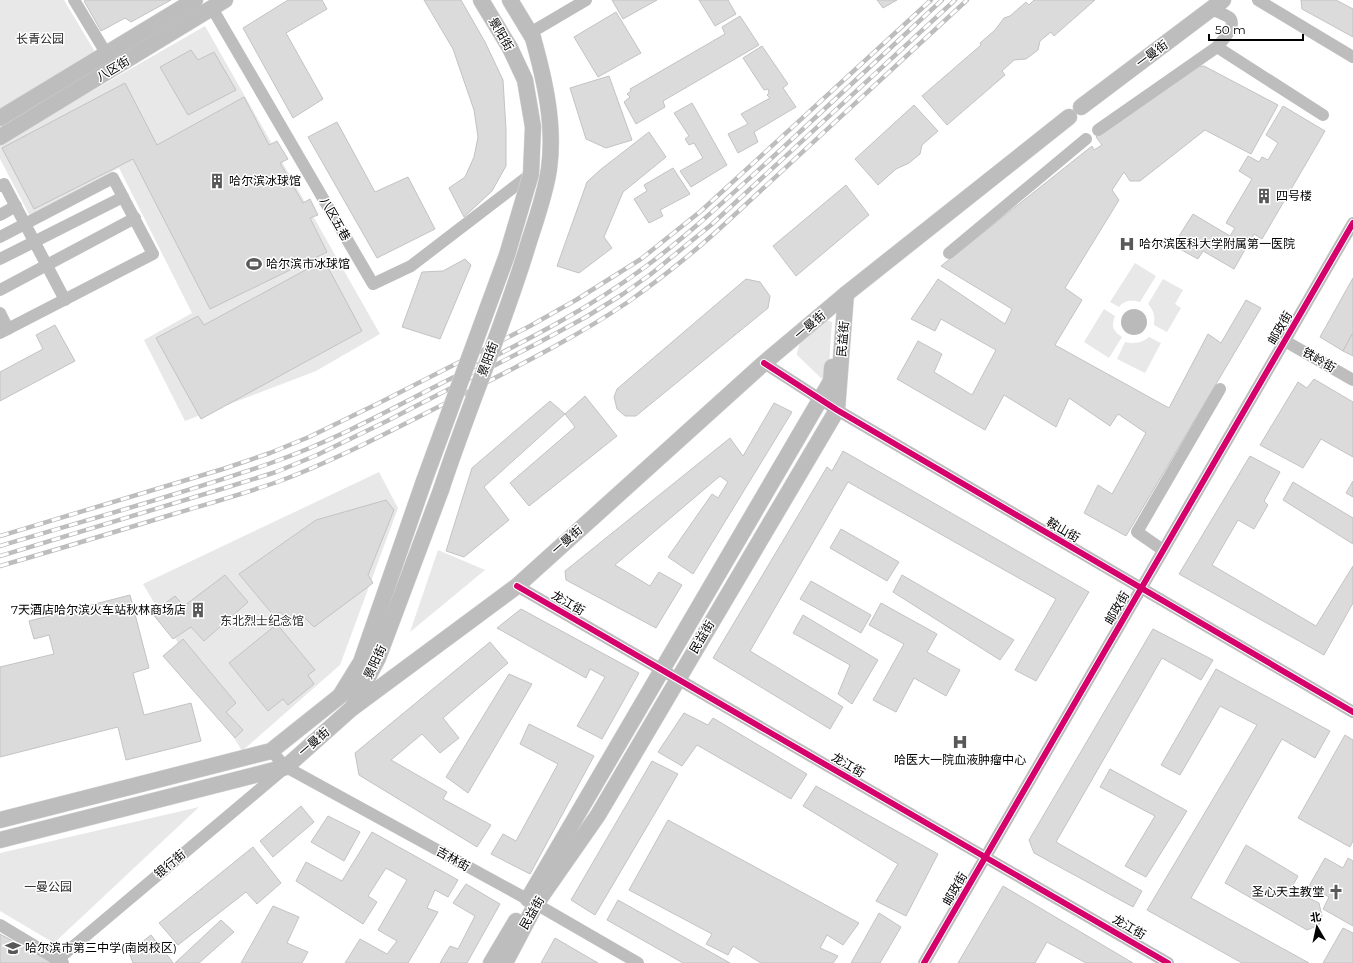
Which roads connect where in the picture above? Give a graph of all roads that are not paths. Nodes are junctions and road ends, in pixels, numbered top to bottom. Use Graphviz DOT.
graph roads {
  1 [pos="74,0"];
  2 [pos="195,0"];
  3 [pos="481,0"];
  4 [pos="510,0"];
  5 [pos="586,0"];
  6 [pos="1258,0"];
  7 [pos="218,4"];
  8 [pos="1218,4"];
  9 [pos="531,36"];
  10 [pos="1217,47"];
  11 [pos="106,54"];
  12 [pos="1353,57"];
  13 [pos="1323,115"];
  14 [pos="0,118"];
  15 [pos="1098,130"];
  16 [pos="0,137"];
  17 [pos="1086,139"];
  18 [pos="531,174"];
  19 [pos="0,186"];
  20 [pos="123,197"];
  21 [pos="16,206"];
  22 [pos="0,215"];
  23 [pos="135,218"];
  24 [pos="1353,223"];
  25 [pos="25,224"];
  26 [pos="0,237"];
  27 [pos="35,242"];
  28 [pos="949,253"];
  29 [pos="0,259"];
  30 [pos="47,265"];
  31 [pos="0,290"];
  32 [pos="842,298"];
  33 [pos="65,300"];
  34 [pos="0,313"];
  35 [pos="4,331"];
  36 [pos="1285,341"];
  37 [pos="764,363"];
  38 [pos="1353,380"];
  39 [pos="1220,389"];
  40 [pos="819,400"];
  41 [pos="837,410"];
  42 [pos="1164,550"];
  43 [pos="517,586"];
  44 [pos="1141,589"];
  45 [pos="361,662"];
  46 [pos="663,670"];
  47 [pos="677,679"];
  48 [pos="351,709"];
  49 [pos="1353,712"];
  50 [pos="271,751"];
  51 [pos="286,767"];
  52 [pos="0,820"];
  53 [pos="0,840"];
  54 [pos="986,857"];
  55 [pos="532,902"];
  56 [pos="0,925"];
  57 [pos="59,962"];
  58 [pos="491,963"];
  59 [pos="505,963"];
  60 [pos="638,963"];
  61 [pos="924,963"];
  62 [pos="1168,963"];
  1 -- 11 [label="street"];
  2 -- 11 [label="main road, 八区街"];
  3 -- 18 [label="main road, 景阳街, bridge"];
  4 -- 9 [label="main road, 景阳街"];
  5 -- 9 [label="street"];
  6 -- 12 [label="street"];
  7 -- 16 [label="main road, 八区街"];
  7 -- 18 [label="street, 八区五巷"];
  8 -- 10 [label="street"];
  8 -- 32 [label="main road, 一曼街"];
  9 -- 48 [label="main road, 景阳街, bridge"];
  10 -- 13 [label="street"];
  10 -- 15 [label="street"];
  11 -- 14 [label="main road, 八区街"];
  17 -- 28 [label="street"];
  18 -- 45 [label="main road, 景阳街, bridge"];
  19 -- 21 [label="street"];
  20 -- 23 [label="street"];
  20 -- 25 [label="street"];
  20 -- 27 [label="street"];
  21 -- 22 [label="street"];
  21 -- 25 [label="street"];
  23 -- 30 [label="street"];
  23 -- 33 [label="street"];
  24 -- 36 [label="street, 邮政街"];
  25 -- 26 [label="street"];
  25 -- 27 [label="street"];
  27 -- 29 [label="street"];
  27 -- 30 [label="street"];
  30 -- 31 [label="street"];
  30 -- 33 [label="street"];
  32 -- 37 [label="main road, 一曼街"];
  32 -- 40 [label="main road, 民益街"];
  32 -- 41 [label="main road, 民益街"];
  33 -- 35 [label="street"];
  34 -- 35 [label="street"];
  36 -- 38 [label="street, 铁岭街"];
  36 -- 42 [label="street, 邮政街"];
  37 -- 40 [label="street, 鞍山街"];
  37 -- 43 [label="main road, 一曼街"];
  39 -- 42 [label="street"];
  40 -- 41 [label="street, 鞍山街"];
  40 -- 46 [label="main road, 民益街"];
  41 -- 44 [label="street, 鞍山街"];
  41 -- 47 [label="main road, 民益街"];
  42 -- 44 [label="street, 邮政街"];
  43 -- 46 [label="street, 龙江街"];
  43 -- 48 [label="main road, 一曼街"];
  44 -- 49 [label="street, 鞍山街"];
  44 -- 54 [label="street, 邮政街"];
  45 -- 50 [label="main road, 一曼街"];
  46 -- 47 [label="street, 龙江街"];
  46 -- 55 [label="main road, 民益街"];
  47 -- 54 [label="street, 龙江街"];
  47 -- 55 [label="main road, 民益街"];
  48 -- 51 [label="main road, 一曼街"];
  50 -- 51 [label="street, 吉林街"];
  50 -- 52 [label="main road, 一曼街"];
  51 -- 53 [label="main road, 一曼街"];
  51 -- 55 [label="street, 吉林街"];
  51 -- 57 [label="street, 银行街"];
  54 -- 61 [label="street, 邮政街"];
  54 -- 62 [label="street, 龙江街"];
  55 -- 58 [label="main road, 民益街"];
  55 -- 59 [label="main road, 民益街"];
  55 -- 60 [label="street, 吉林街"];
  56 -- 57 [label="street"];
}
